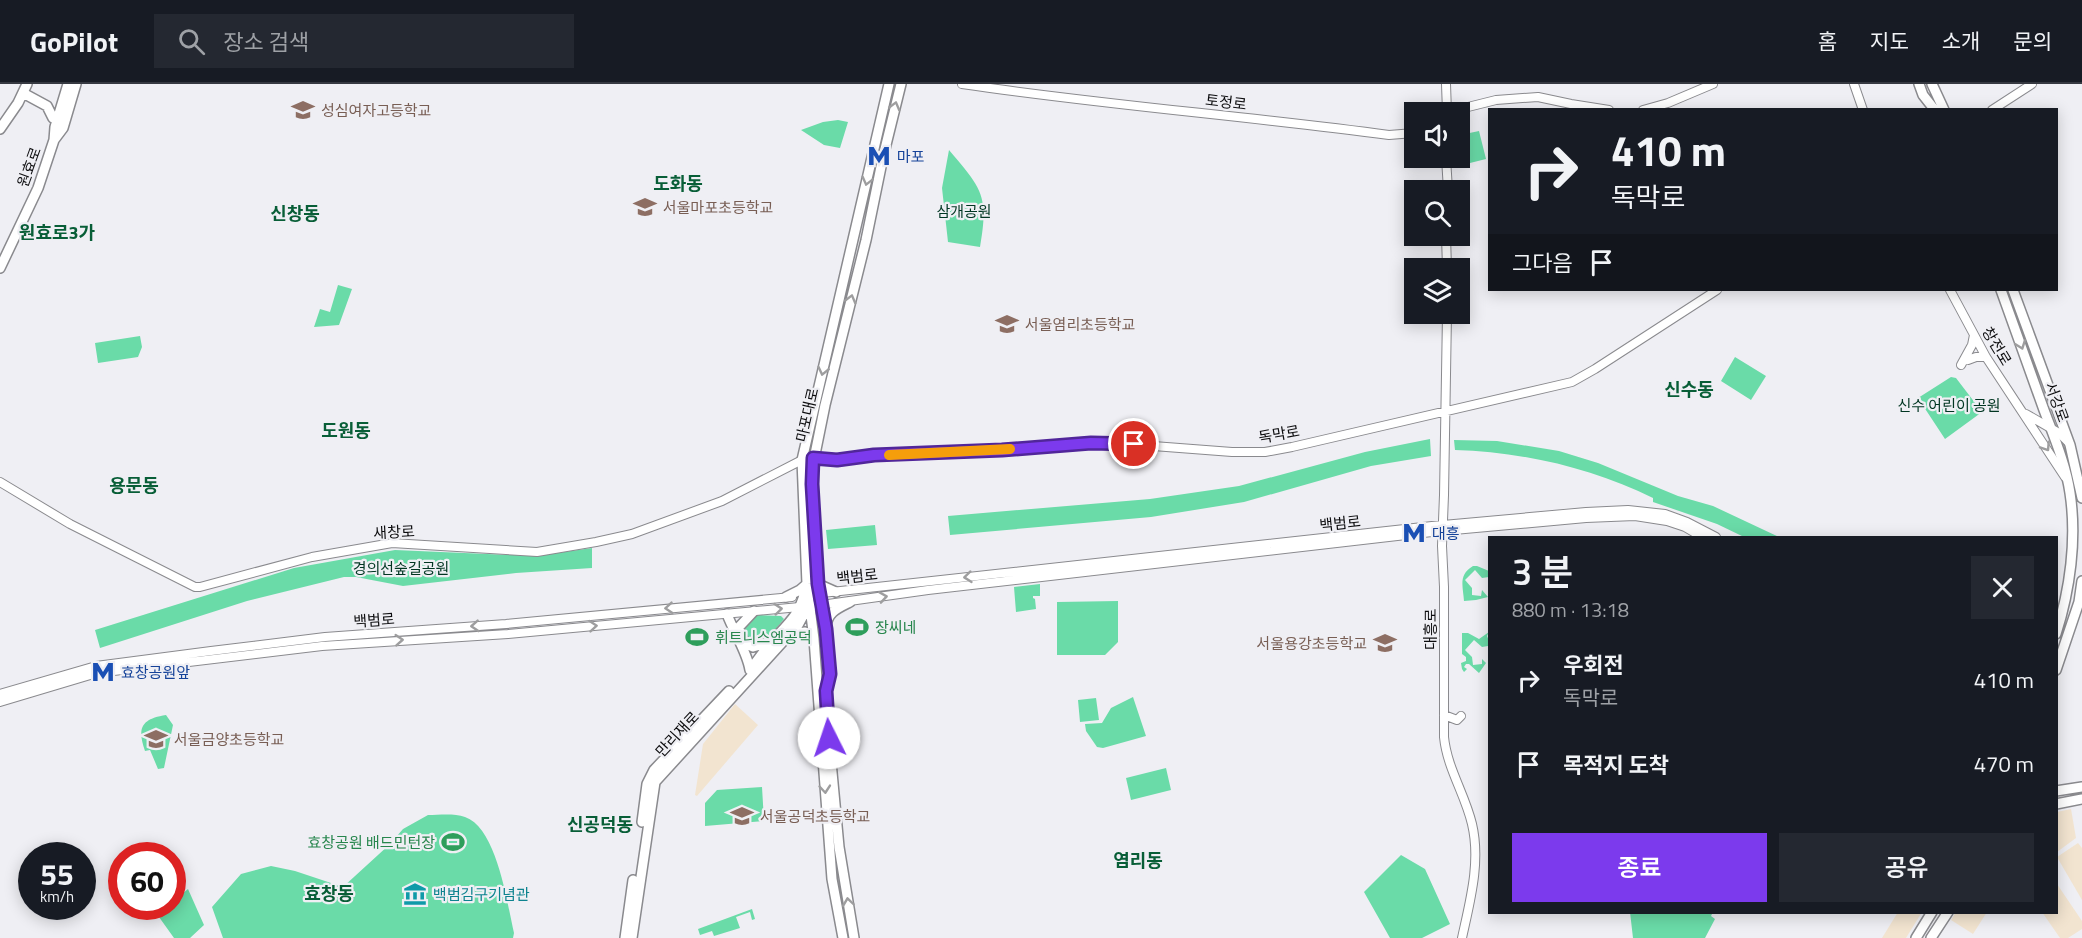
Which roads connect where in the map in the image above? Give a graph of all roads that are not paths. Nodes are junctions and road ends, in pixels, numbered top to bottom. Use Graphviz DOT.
graph roads {
  1 [pos="62,84"];
  2 [pos="72,84"];
  3 [pos="889,84"];
  4 [pos="901,84"];
  5 [pos="962,84"];
  6 [pos="1446,84"];
  7 [pos="1713,84"];
  8 [pos="1854,84"];
  9 [pos="1919,84"];
  10 [pos="1924,84"];
  11 [pos="1932,84"];
  12 [pos="1938,84"];
  13 [pos="2032,84"];
  14 [pos="25,88"];
  15 [pos="1447,102"];
  16 [pos="1470,106"];
  17 [pos="1598,108"];
  18 [pos="1651,108"];
  19 [pos="1862,108"];
  20 [pos="1940,108"];
  21 [pos="1995,108"];
  22 [pos="53,118"];
  23 [pos="0,129"];
  24 [pos="1404,134"];
  25 [pos="54,140"];
  26 [pos="0,268"];
  27 [pos="1715,291"];
  28 [pos="1951,291"];
  29 [pos="2001,291"];
  30 [pos="2013,291"];
  31 [pos="1447,324"];
  32 [pos="1974,335"];
  33 [pos="1986,357"];
  34 [pos="1446,411"];
  35 [pos="2024,414"];
  36 [pos="2051,429"];
  37 [pos="2068,442"];
  38 [pos="813,458"];
  39 [pos="802,460"];
  40 [pos="2068,481"];
  41 [pos="0,482"];
  42 [pos="2082,498"];
  43 [pos="1443,529"];
  44 [pos="1703,534"];
  45 [pos="1133,563"];
  46 [pos="2082,582"];
  47 [pos="807,584"];
  48 [pos="836,592"];
  49 [pos="811,596"];
  50 [pos="786,597"];
  51 [pos="850,602"];
  52 [pos="821,605"];
  53 [pos="754,611"];
  54 [pos="619,613"];
  55 [pos="727,614"];
  56 [pos="620,623"];
  57 [pos="506,624"];
  58 [pos="2058,628"];
  59 [pos="826,629"];
  60 [pos="508,634"];
  61 [pos="789,635"];
  62 [pos="814,639"];
  63 [pos="324,641"];
  64 [pos="772,641"];
  65 [pos="2059,659"];
  66 [pos="750,670"];
  67 [pos="57,681"];
  68 [pos="0,694"];
  69 [pos="0,702"];
  70 [pos="1444,714"];
  71 [pos="1461,716"];
  72 [pos="2082,787"];
  73 [pos="649,790"];
  74 [pos="2058,791"];
  75 [pos="2082,799"];
  76 [pos="2058,804"];
  77 [pos="634,899"];
  78 [pos="1931,914"];
  79 [pos="1947,914"];
  80 [pos="625,938"];
  81 [pos="632,938"];
  82 [pos="843,938"];
  83 [pos="854,938"];
  84 [pos="1462,938"];
  85 [pos="1916,938"];
  86 [pos="1931,938"];
  1 -- 22 [label="main road, 원효로"];
  2 -- 25 [label="main road, 원효로"];
  3 -- 39 [label="main road, 마포대로, one-way"];
  38 -- 4 [label="main road, 마포대로, one-way"];
  5 -- 24 [label="main road, 토정로"];
  6 -- 15 [label="main road"];
  7 -- 18 [label="main road"];
  8 -- 19 [label="main road"];
  9 -- 20 [label="main road"];
  10 -- 20 [label="main road"];
  11 -- 20 [label="main road"];
  12 -- 20 [label="main road"];
  13 -- 21 [label="main road"];
  14 -- 22 [label="main road"];
  14 -- 23 [label="main road"];
  16 -- 17 [label="main road"];
  22 -- 25 [label="main road, 원효로"];
  25 -- 26 [label="main road, 원효로"];
  27 -- 34 [label="main road, 독막로"];
  28 -- 32 [label="main road, 창전로"];
  29 -- 36 [label="main road, 서강로, one-way"];
  30 -- 37 [label="main road, 서강로"];
  31 -- 34 [label="main road, 대흥로"];
  32 -- 33 [label="main road, 창전로"];
  32 -- 33 [label="main road"];
  33 -- 35 [label="main road, 창전로"];
  34 -- 38 [label="main road, 독막로"];
  34 -- 43 [label="main road, 대흥로"];
  35 -- 36 [label="main road, 창전로"];
  35 -- 40 [label="main road, 창전로, one-way"];
  36 -- 37 [label="main road, 창전로"];
  36 -- 40 [label="main road, 서강로"];
  37 -- 42 [label="main road, 서강로"];
  38 -- 49 [label="main road, 마포대로"];
  39 -- 41 [label="main road, 새창로"];
  39 -- 47 [label="main road, 마포대로"];
  40 -- 58 [label="main road, 서강로"];
  43 -- 44 [label="main road, 백범로"];
  43 -- 44 [label="main road, 백범로"];
  43 -- 45 [label="main road, 백범로"];
  43 -- 70 [label="main road, 대흥로"];
  45 -- 48 [label="main road, 백범로, one-way"];
  51 -- 45 [label="main road, 백범로, one-way"];
  46 -- 65 [label="main road"];
  47 -- 49 [label="main road, 마포대로"];
  47 -- 50 [label="main road"];
  48 -- 49 [label="main road"];
  49 -- 50 [label="main road, 백범로"];
  49 -- 52 [label="main road, 마포대로"];
  53 -- 49 [label="main road, 백범로, one-way"];
  49 -- 61 [label="main road, 만리재로"];
  49 -- 62 [label="main road, 마포대로"];
  49 -- 64 [label="main road, 만리재로"];
  50 -- 54 [label="main road, 백범로, one-way"];
  51 -- 52 [label="main road, 백범로"];
  51 -- 59 [label="main road"];
  52 -- 59 [label="main road, 마포대로"];
  53 -- 55 [label="main road, 백범로"];
  53 -- 64 [label="main road"];
  54 -- 56 [label="main road"];
  54 -- 57 [label="main road, 백범로"];
  55 -- 56 [label="main road, 백범로"];
  55 -- 66 [label="main road"];
  60 -- 56 [label="main road, 백범로, one-way"];
  57 -- 60 [label="main road"];
  57 -- 63 [label="main road, 백범로, one-way"];
  83 -- 59 [label="main road, 마포대로, one-way"];
  63 -- 60 [label="main road, 백범로, one-way"];
  61 -- 62 [label="main road"];
  61 -- 73 [label="main road, 만리재로"];
  62 -- 82 [label="main road, 마포대로, one-way"];
  63 -- 67 [label="main road, 백범로"];
  64 -- 66 [label="main road, 만리재로"];
  66 -- 73 [label="main road, 만리재로"];
  67 -- 68 [label="main road, 백범로"];
  67 -- 69 [label="main road, 백범로"];
  70 -- 71 [label="main road"];
  70 -- 84 [label="main road, 대흥로"];
  72 -- 74 [label="main road"];
  73 -- 77 [label="main road, 만리재로"];
  75 -- 76 [label="main road"];
  77 -- 80 [label="main road, 만리재로"];
  77 -- 81 [label="main road, 만리재로"];
  78 -- 85 [label="main road"];
  79 -- 86 [label="main road"];
}
